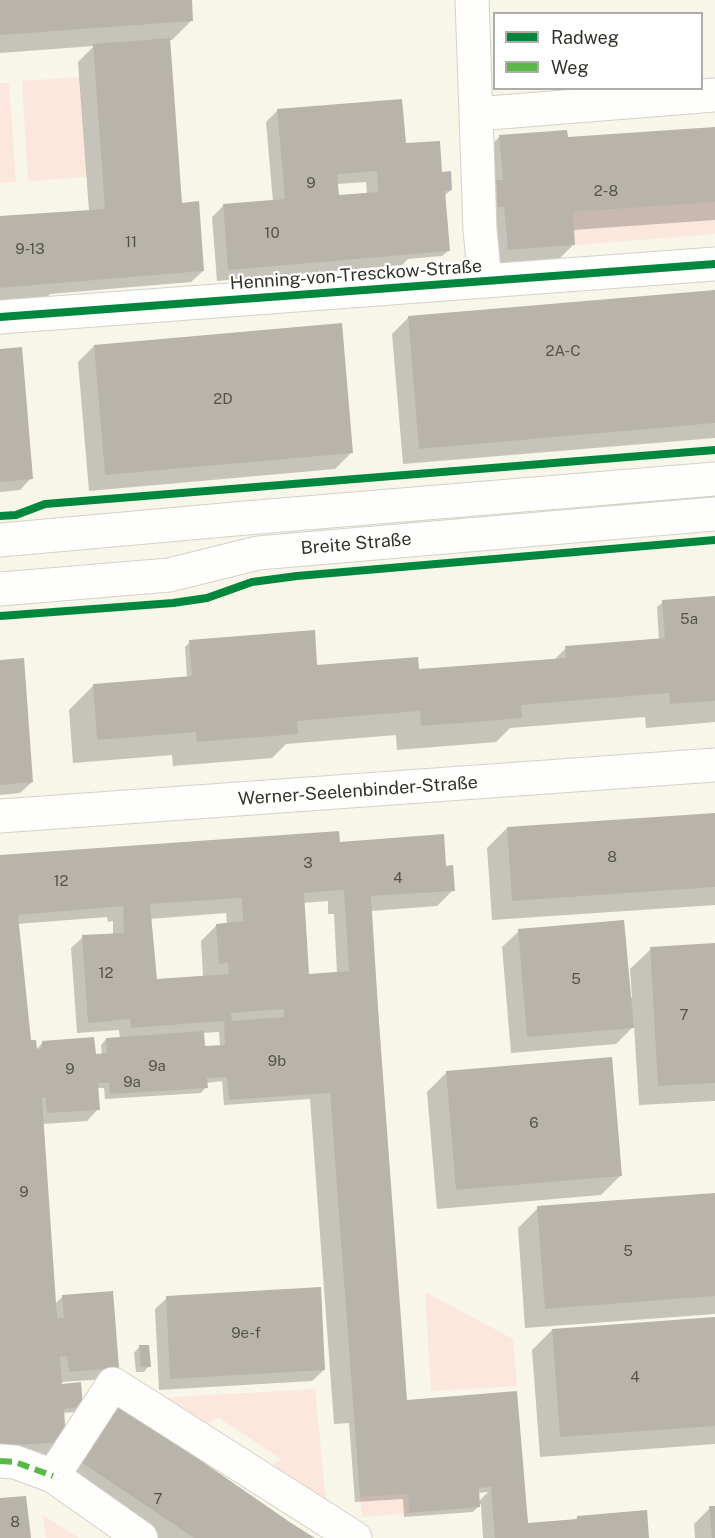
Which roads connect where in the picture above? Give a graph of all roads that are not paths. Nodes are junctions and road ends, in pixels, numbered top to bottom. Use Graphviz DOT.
graph roads {
  1 [pos="472,0"];
  2 [pos="715,95"];
  3 [pos="476,114"];
  4 [pos="715,264"];
  5 [pos="485,281"];
  6 [pos="0,317"];
  7 [pos="715,479"];
  8 [pos="715,514"];
  9 [pos="0,540"];
  10 [pos="0,589"];
  11 [pos="715,765"];
  12 [pos="0,816"];
  13 [pos="0,1461"];
  14 [pos="53,1476"];
  15 [pos="141,1538"];
  16 [pos="355,1538"];
  1 -- 3 [label="street"];
  2 -- 3 [label="street"];
  3 -- 5 [label="street"];
  4 -- 5 [label="street, Henning-von-Tresckow-Straße"];
  5 -- 6 [label="street, Henning-von-Tresckow-Straße"];
  7 -- 9 [label="street, Breite Straße"];
  8 -- 10 [label="street, Breite Straße"];
  11 -- 12 [label="street, Werner-Seelenbinder-Straße"];
  13 -- 14 [label="street"];
  14 -- 15 [label="street"];
  14 -- 16 [label="street"];
}
